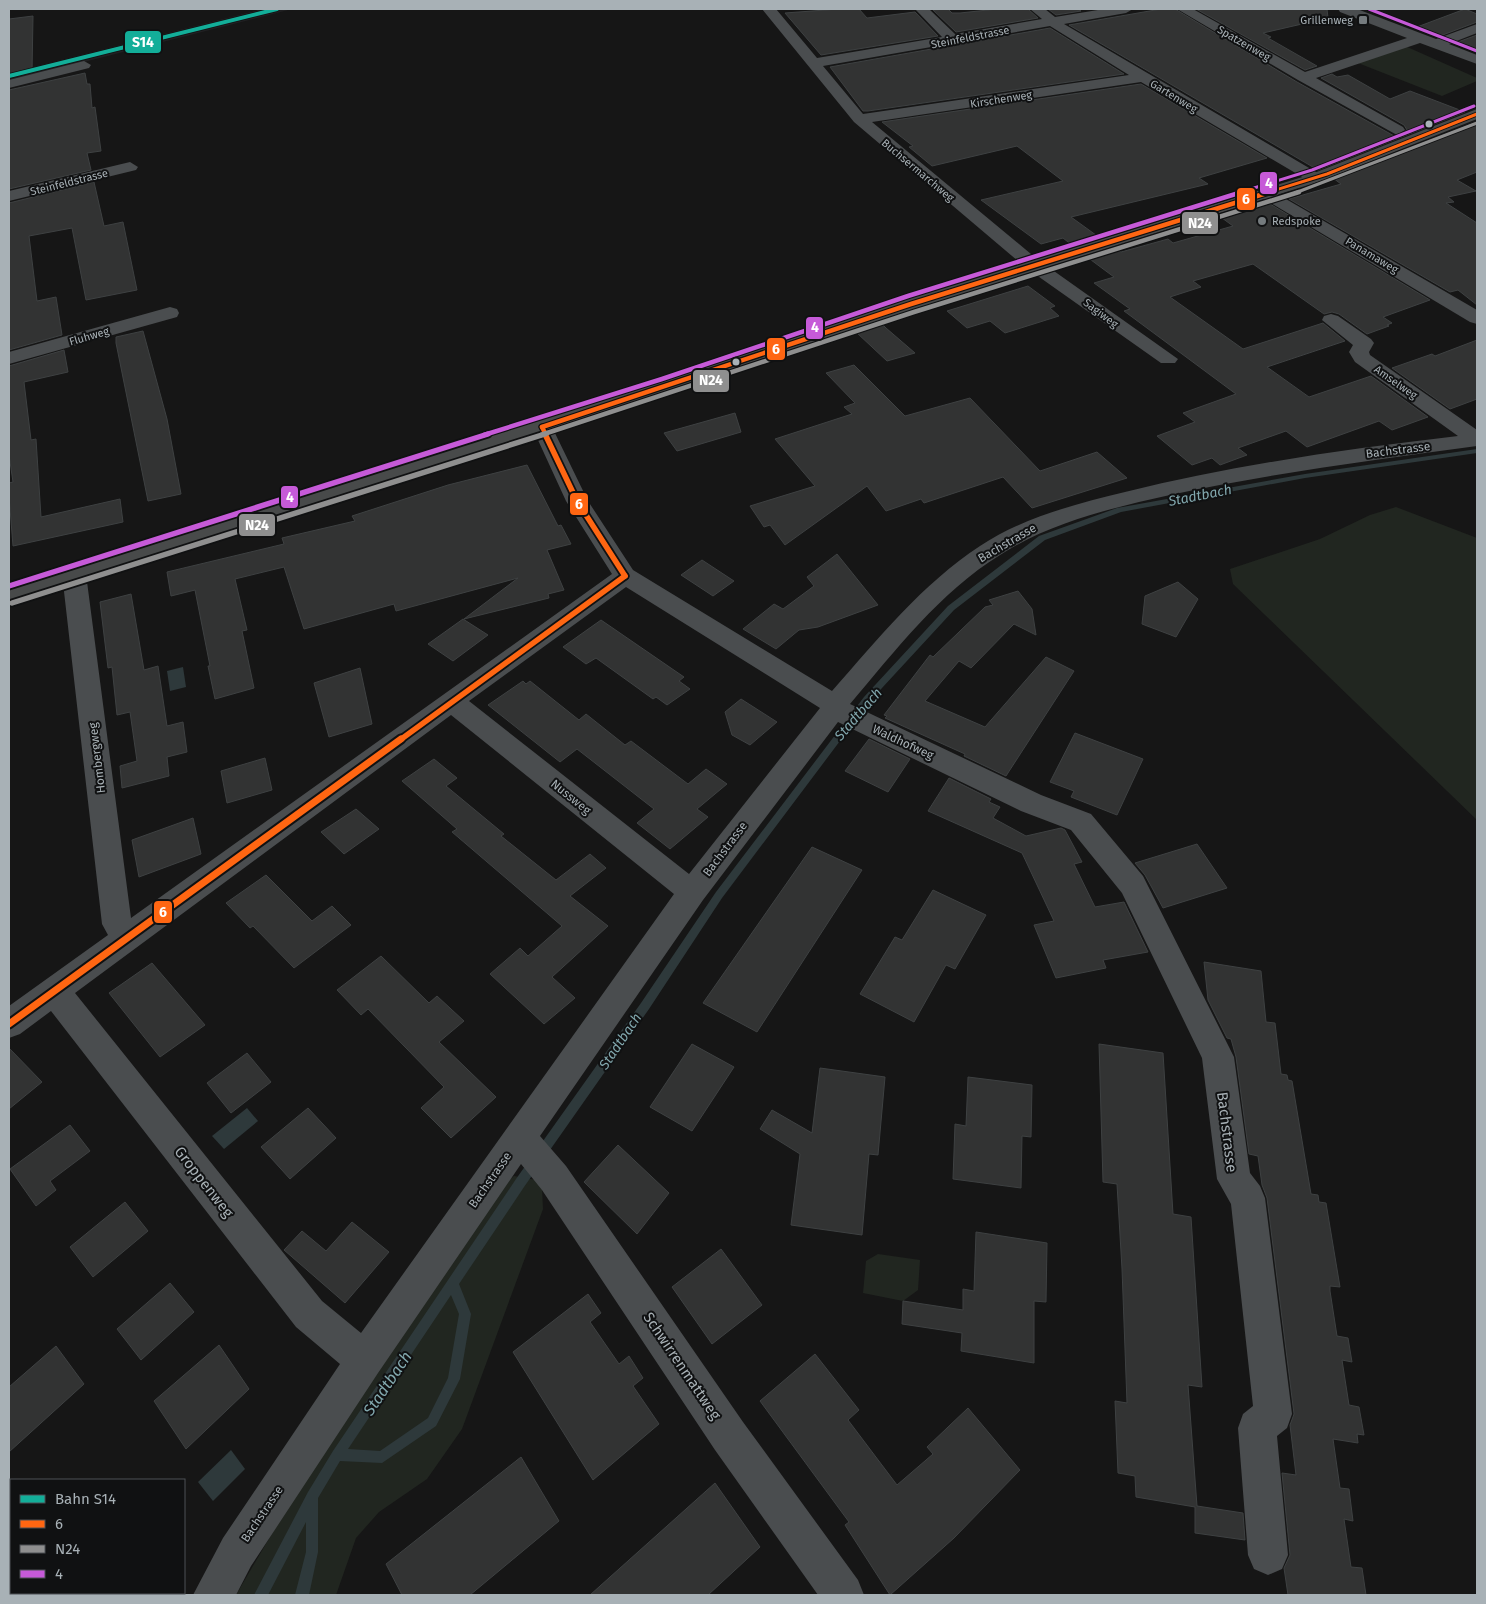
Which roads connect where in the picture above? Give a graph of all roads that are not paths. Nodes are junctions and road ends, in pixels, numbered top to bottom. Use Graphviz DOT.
graph roads {
  1 [pos="769,9"];
  2 [pos="922,9"];
  3 [pos="1037,9"];
  4 [pos="1126,9"];
  5 [pos="1184,9"];
  6 [pos="1345,9"];
  7 [pos="1052,21"];
  8 [pos="1477,28"];
  9 [pos="1422,38"];
  10 [pos="953,40"];
  11 [pos="1438,44"];
  12 [pos="1477,60"];
  13 [pos="813,63"];
  14 [pos="84,65"];
  15 [pos="1143,77"];
  16 [pos="1303,77"];
  17 [pos="9,84"];
  18 [pos="1477,114"];
  19 [pos="859,119"];
  20 [pos="1396,130"];
  21 [pos="130,167"];
  22 [pos="1315,178"];
  23 [pos="1267,193"];
  24 [pos="9,196"];
  25 [pos="1034,265"];
  26 [pos="170,313"];
  27 [pos="1477,318"];
  28 [pos="1331,320"];
  29 [pos="9,358"];
  30 [pos="1168,359"];
  31 [pos="542,427"];
  32 [pos="1477,440"];
  33 [pos="74,574"];
  34 [pos="625,576"];
  35 [pos="9,595"];
  36 [pos="451,701"];
  37 [pos="846,713"];
  38 [pos="1081,822"];
  39 [pos="693,892"];
  40 [pos="128,937"];
  41 [pos="55,992"];
  42 [pos="9,1024"];
  43 [pos="520,1136"];
  44 [pos="365,1360"];
  45 [pos="1268,1555"];
  46 [pos="214,1595"];
  47 [pos="843,1595"];
  1 -- 13 [label="street, Buchsermarchweg"];
  2 -- 10 [label="street"];
  3 -- 7 [label="street, Gartenweg"];
  4 -- 7 [label="street, Steinfeldstrasse"];
  5 -- 16 [label="street, Spatzenweg"];
  6 -- 9 [label="street"];
  7 -- 10 [label="street, Steinfeldstrasse"];
  7 -- 15 [label="street, Gartenweg"];
  8 -- 11 [label="street"];
  9 -- 11 [label="street"];
  9 -- 16 [label="street"];
  10 -- 13 [label="street, Steinfeldstrasse"];
  11 -- 12 [label="street"];
  13 -- 19 [label="street, Buchsermarchweg"];
  14 -- 17 [label="street"];
  15 -- 19 [label="street, Kirschenweg"];
  15 -- 22 [label="street, Gartenweg"];
  16 -- 20 [label="street, Spatzenweg"];
  18 -- 22 [label="main road"];
  19 -- 25 [label="street, Buchsermarchweg"];
  21 -- 24 [label="street, Steinfeldstrasse"];
  22 -- 23 [label="main road"];
  23 -- 25 [label="main road"];
  23 -- 27 [label="street, Panamaweg"];
  25 -- 30 [label="street, Sagiweg"];
  25 -- 31 [label="main road"];
  26 -- 29 [label="street, Fluhweg"];
  28 -- 32 [label="street, Amselweg"];
  31 -- 33 [label="main road"];
  31 -- 34 [label="street, Waldhofweg"];
  32 -- 37 [label="street, Bachstrasse"];
  33 -- 35 [label="main road"];
  33 -- 40 [label="street, Hombergweg"];
  34 -- 36 [label="street"];
  34 -- 37 [label="street, Waldhofweg"];
  36 -- 39 [label="street, Nussweg"];
  36 -- 40 [label="street"];
  37 -- 38 [label="street, Waldhofweg"];
  37 -- 39 [label="street, Bachstrasse"];
  38 -- 45 [label="street, Bachstrasse"];
  39 -- 43 [label="street, Bachstrasse"];
  40 -- 41 [label="street"];
  41 -- 42 [label="street"];
  41 -- 44 [label="street, Groppenweg"];
  43 -- 44 [label="street, Bachstrasse"];
  43 -- 47 [label="street, Schwirrenmattweg"];
  44 -- 46 [label="street, Bachstrasse"];
}
